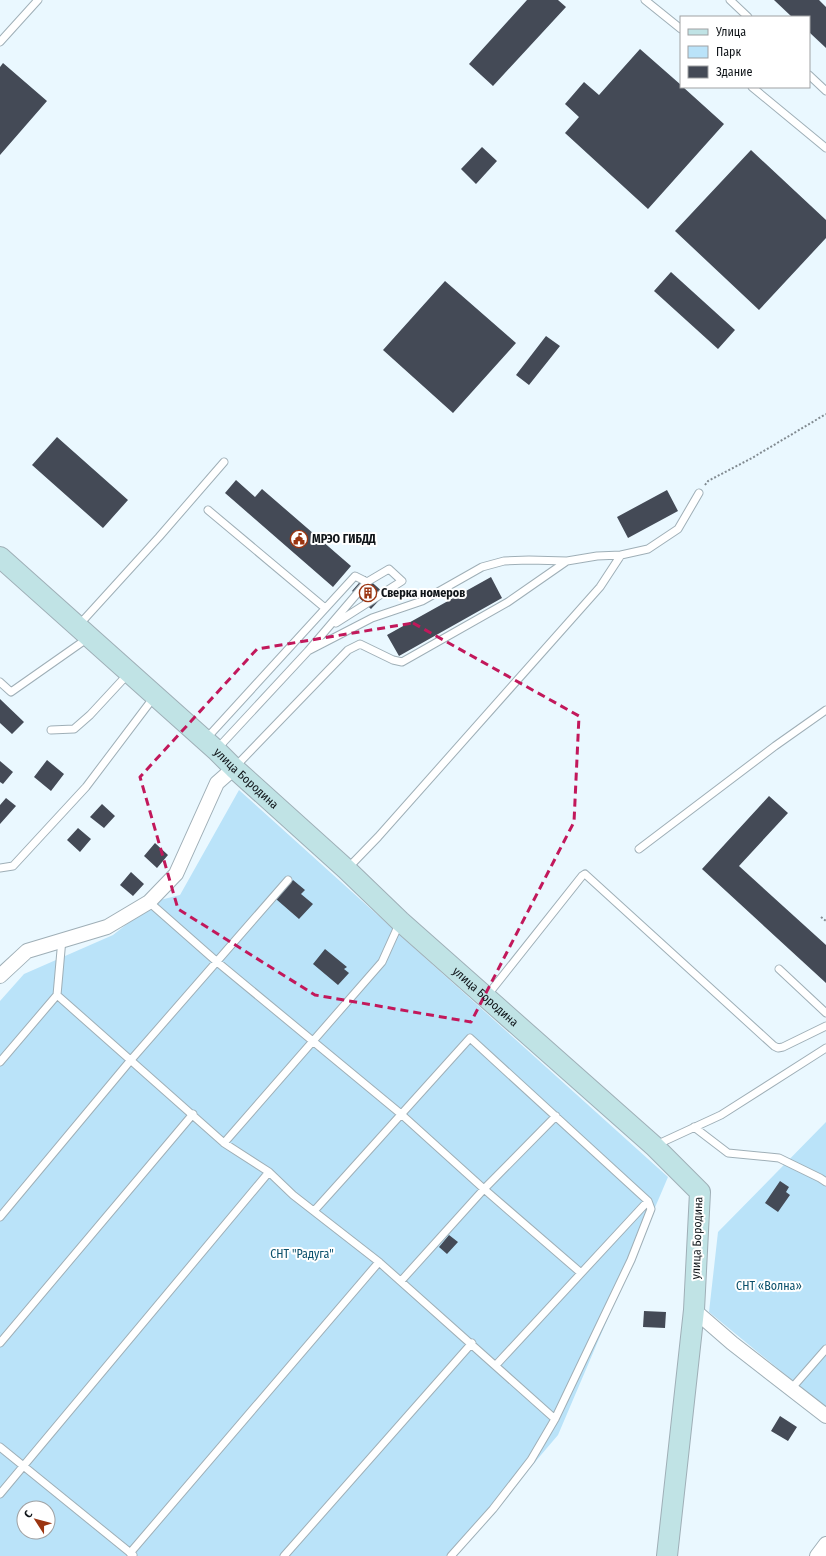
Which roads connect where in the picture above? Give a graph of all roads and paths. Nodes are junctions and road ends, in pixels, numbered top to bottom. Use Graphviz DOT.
graph roads {
  1 [pos="38,0"];
  2 [pos="645,0"];
  3 [pos="730,0"];
  4 [pos="747,16"];
  5 [pos="680,29"];
  6 [pos="0,42"];
  7 [pos="810,76"];
  8 [pos="753,88"];
  9 [pos="826,90"];
  10 [pos="826,148"];
  11 [pos="826,414"];
  12 [pos="224,462"];
  13 [pos="699,494"];
  14 [pos="208,510"];
  15 [pos="621,556"];
  16 [pos="0,557"];
  17 [pos="567,561"];
  18 [pos="367,582"];
  19 [pos="325,608"];
  20 [pos="331,626"];
  21 [pos="84,631"];
  22 [pos="308,651"];
  23 [pos="129,672"];
  24 [pos="0,682"];
  25 [pos="156,696"];
  26 [pos="826,710"];
  27 [pos="51,730"];
  28 [pos="211,745"];
  29 [pos="234,768"];
  30 [pos="638,849"];
  31 [pos="0,868"];
  32 [pos="346,870"];
  33 [pos="288,880"];
  34 [pos="149,902"];
  35 [pos="821,916"];
  36 [pos="400,921"];
  37 [pos="826,921"];
  38 [pos="62,939"];
  39 [pos="216,961"];
  40 [pos="779,969"];
  41 [pos="0,976"];
  42 [pos="57,996"];
  43 [pos="486,997"];
  44 [pos="826,1012"];
  45 [pos="826,1026"];
  46 [pos="313,1041"];
  47 [pos="826,1048"];
  48 [pos="130,1061"];
  49 [pos="0,1062"];
  50 [pos="193,1114"];
  51 [pos="401,1114"];
  52 [pos="556,1116"];
  53 [pos="694,1127"];
  54 [pos="224,1143"];
  55 [pos="654,1146"];
  56 [pos="269,1172"];
  57 [pos="826,1182"];
  58 [pos="484,1189"];
  59 [pos="648,1201"];
  60 [pos="314,1211"];
  61 [pos="0,1217"];
  62 [pos="379,1262"];
  63 [pos="581,1273"];
  64 [pos="401,1281"];
  65 [pos="694,1310"];
  66 [pos="0,1343"];
  67 [pos="472,1343"];
  68 [pos="826,1349"];
  69 [pos="496,1365"];
  70 [pos="791,1389"];
  71 [pos="826,1416"];
  72 [pos="555,1419"];
  73 [pos="0,1447"];
  74 [pos="23,1466"];
  75 [pos="0,1494"];
  76 [pos="826,1544"];
  77 [pos="132,1554"];
  78 [pos="284,1556"];
  79 [pos="451,1556"];
  80 [pos="666,1556"];
  81 [pos="817,1556"];
  1 -- 6 [label="lane"];
  2 -- 5 [label="lane"];
  3 -- 4 [label="lane"];
  7 -- 9 [label="lane"];
  8 -- 10 [label="lane"];
  11 -- 13 [label="path"];
  12 -- 21 [label="lane"];
  13 -- 15 [label="lane"];
  14 -- 19 [label="lane"];
  15 -- 17 [label="lane"];
  15 -- 32 [label="lane"];
  16 -- 21 [label="main road, улица Бородина"];
  17 -- 22 [label="lane"];
  17 -- 29 [label="lane"];
  18 -- 19 [label="lane"];
  18 -- 20 [label="lane"];
  18 -- 20 [label="lane"];
  19 -- 28 [label="lane"];
  20 -- 22 [label="lane"];
  21 -- 23 [label="main road, улица Бородина"];
  21 -- 24 [label="lane"];
  22 -- 28 [label="lane"];
  23 -- 25 [label="main road, улица Бородина"];
  23 -- 27 [label="lane"];
  25 -- 28 [label="main road, улица Бородина"];
  25 -- 31 [label="lane"];
  26 -- 30 [label="lane"];
  28 -- 29 [label="main road, улица Бородина"];
  29 -- 32 [label="main road, улица Бородина"];
  29 -- 34 [label="street"];
  32 -- 36 [label="main road, улица Бородина"];
  33 -- 39 [label="lane"];
  34 -- 38 [label="street"];
  34 -- 39 [label="lane"];
  35 -- 37 [label="path"];
  36 -- 43 [label="main road, улица Бородина"];
  36 -- 46 [label="lane"];
  38 -- 41 [label="street"];
  38 -- 42 [label="lane"];
  39 -- 46 [label="lane"];
  39 -- 48 [label="lane"];
  40 -- 44 [label="lane"];
  42 -- 48 [label="lane"];
  42 -- 49 [label="lane"];
  43 -- 45 [label="lane"];
  43 -- 55 [label="main road, улица Бородина"];
  46 -- 51 [label="lane"];
  46 -- 54 [label="lane"];
  47 -- 53 [label="lane"];
  48 -- 50 [label="lane"];
  48 -- 61 [label="lane"];
  50 -- 54 [label="lane"];
  50 -- 66 [label="lane"];
  51 -- 52 [label="lane"];
  51 -- 58 [label="lane"];
  51 -- 60 [label="lane"];
  52 -- 58 [label="lane"];
  52 -- 59 [label="lane"];
  53 -- 55 [label="lane"];
  53 -- 57 [label="lane"];
  54 -- 56 [label="lane"];
  55 -- 65 [label="main road, улица Бородина"];
  56 -- 60 [label="lane"];
  56 -- 74 [label="lane"];
  58 -- 63 [label="lane"];
  58 -- 64 [label="lane"];
  59 -- 63 [label="lane"];
  59 -- 72 [label="lane"];
  60 -- 62 [label="lane"];
  62 -- 64 [label="lane"];
  62 -- 77 [label="lane"];
  63 -- 69 [label="lane"];
  64 -- 67 [label="lane"];
  65 -- 70 [label="street"];
  65 -- 80 [label="main road, улица Бородина"];
  67 -- 69 [label="lane"];
  67 -- 78 [label="lane"];
  68 -- 70 [label="lane"];
  69 -- 72 [label="lane"];
  70 -- 71 [label="street"];
  72 -- 79 [label="lane"];
  73 -- 74 [label="lane"];
  74 -- 75 [label="lane"];
  74 -- 77 [label="lane"];
  76 -- 81 [label="street"];
}
